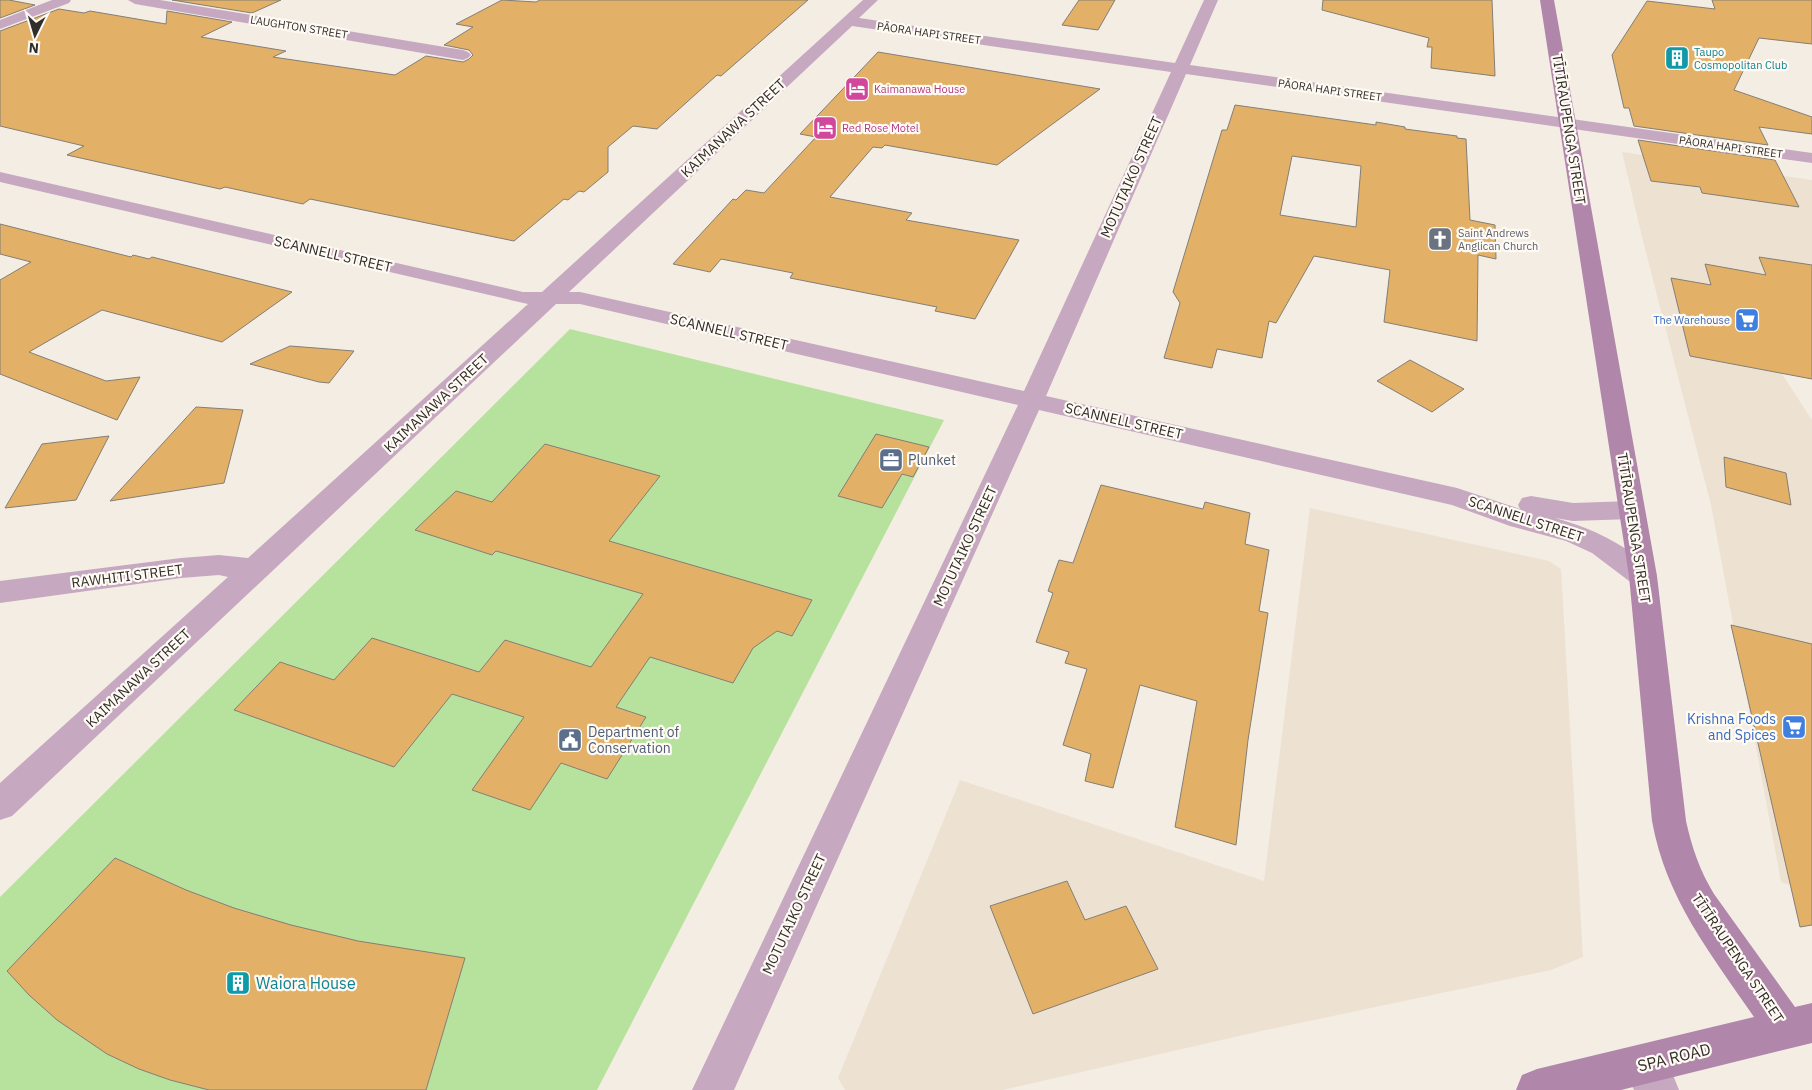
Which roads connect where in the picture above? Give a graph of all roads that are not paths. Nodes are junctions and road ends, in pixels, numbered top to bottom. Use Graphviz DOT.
graph roads {
  1 [pos="64,0"];
  2 [pos="135,0"];
  3 [pos="872,0"];
  4 [pos="1210,0"];
  5 [pos="1547,0"];
  6 [pos="848,21"];
  7 [pos="0,25"];
  8 [pos="463,54"];
  9 [pos="1180,68"];
  10 [pos="1568,123"];
  11 [pos="1812,158"];
  12 [pos="0,177"];
  13 [pos="551,298"];
  14 [pos="1032,400"];
  15 [pos="1457,497"];
  16 [pos="1632,510"];
  17 [pos="255,570"];
  18 [pos="1643,576"];
  19 [pos="0,592"];
  20 [pos="0,805"];
  21 [pos="1799,1026"];
  22 [pos="1650,1078"];
  23 [pos="713,1090"];
  24 [pos="1537,1090"];
  1 -- 7 [label="street"];
  2 -- 8 [label="street, LAUGHTON STREET"];
  3 -- 6 [label="street, KAIMANAWA STREET"];
  4 -- 9 [label="street, MOTUTAIKO STREET"];
  5 -- 10 [label="main road, TĪTĪRAUPENGA STREET"];
  6 -- 9 [label="street, PĀORA HAPI STREET"];
  6 -- 13 [label="street, KAIMANAWA STREET"];
  9 -- 10 [label="street, PĀORA HAPI STREET"];
  9 -- 14 [label="street, MOTUTAIKO STREET"];
  10 -- 11 [label="street, PĀORA HAPI STREET"];
  10 -- 16 [label="main road, TĪTĪRAUPENGA STREET"];
  12 -- 13 [label="street, SCANNELL STREET"];
  13 -- 14 [label="street, SCANNELL STREET"];
  13 -- 17 [label="street, KAIMANAWA STREET"];
  14 -- 15 [label="street, SCANNELL STREET"];
  14 -- 23 [label="street, MOTUTAIKO STREET"];
  15 -- 16 [label="street, SCANNELL STREET"];
  15 -- 18 [label="street, SCANNELL STREET"];
  16 -- 18 [label="main road, TĪTĪRAUPENGA STREET"];
  17 -- 19 [label="street, RAWHITI STREET"];
  17 -- 20 [label="street, KAIMANAWA STREET"];
  18 -- 21 [label="main road, TĪTĪRAUPENGA STREET"];
  21 -- 22 [label="main road, SPA ROAD"];
  22 -- 24 [label="main road, SPA ROAD"];
}
